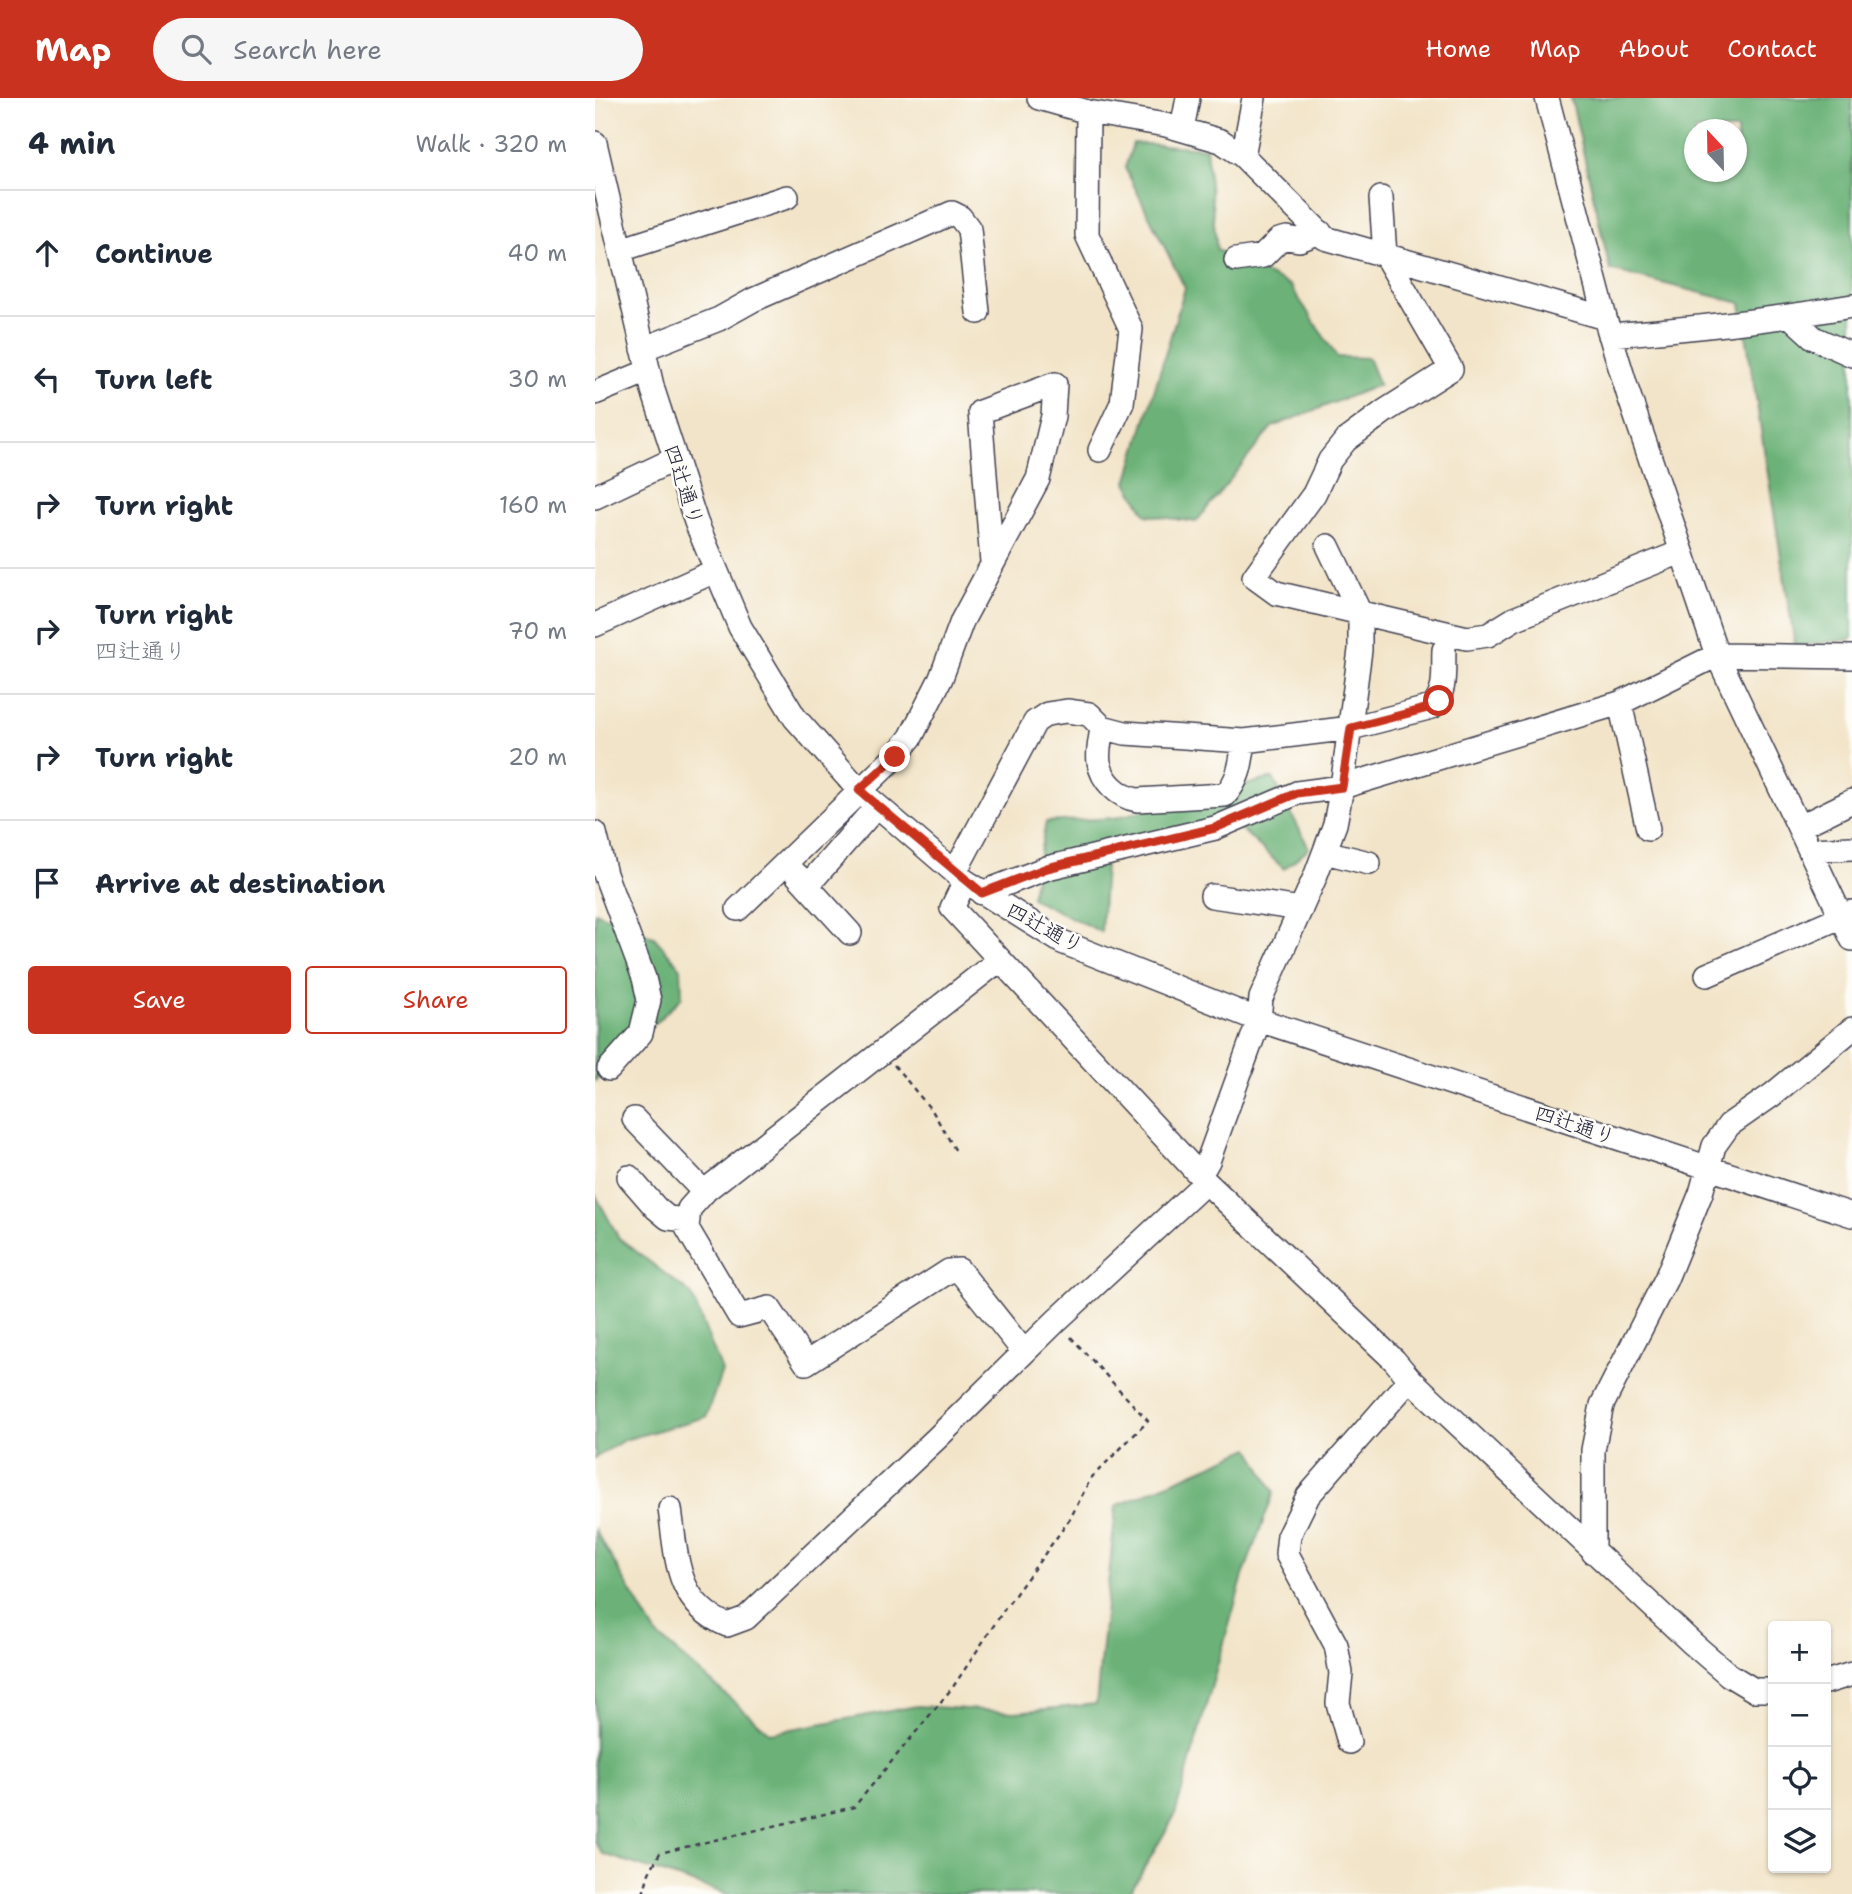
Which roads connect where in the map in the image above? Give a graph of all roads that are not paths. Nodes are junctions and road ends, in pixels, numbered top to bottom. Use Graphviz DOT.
graph roads {
  1 [pos="1039,98"];
  2 [pos="1188,98"];
  3 [pos="1254,98"];
  4 [pos="1547,98"];
  5 [pos="1088,112"];
  6 [pos="1182,129"];
  7 [pos="595,145"];
  8 [pos="1243,156"];
  9 [pos="787,197"];
  10 [pos="1381,198"];
  11 [pos="1319,232"];
  12 [pos="620,250"];
  13 [pos="1385,255"];
  14 [pos="1235,260"];
  15 [pos="1852,306"];
  16 [pos="978,312"];
  17 [pos="1790,316"];
  18 [pos="1608,327"];
  19 [pos="1852,355"];
  20 [pos="646,360"];
  21 [pos="595,393"];
  22 [pos="1100,450"];
  23 [pos="675,459"];
  24 [pos="595,496"];
  25 [pos="1328,546"];
  26 [pos="1681,551"];
  27 [pos="992,562"];
  28 [pos="715,571"];
  29 [pos="1360,613"];
  30 [pos="595,625"];
  31 [pos="1444,650"];
  32 [pos="1717,655"];
  33 [pos="1852,657"];
  34 [pos="1620,703"];
  35 [pos="1102,727"];
  36 [pos="1351,728"];
  37 [pos="1244,741"];
  38 [pos="1342,787"];
  39 [pos="859,790"];
  40 [pos="1852,801"];
  41 [pos="877,806"];
  42 [pos="1799,827"];
  43 [pos="1648,829"];
  44 [pos="595,833"];
  45 [pos="1852,848"];
  46 [pos="1810,850"];
  47 [pos="1325,852"];
  48 [pos="786,862"];
  49 [pos="1369,863"];
  50 [pos="967,882"];
  51 [pos="807,886"];
  52 [pos="1212,896"];
  53 [pos="738,909"];
  54 [pos="1301,909"];
  55 [pos="1847,914"];
  56 [pos="850,933"];
  57 [pos="1852,939"];
  58 [pos="998,961"];
  59 [pos="1707,975"];
  60 [pos="1259,1020"];
  61 [pos="1852,1029"];
  62 [pos="609,1069"];
  63 [pos="634,1119"];
  64 [pos="1709,1168"];
  65 [pos="629,1177"];
  66 [pos="1203,1178"];
  67 [pos="704,1192"];
  68 [pos="1852,1215"];
  69 [pos="688,1220"];
  70 [pos="1024,1352"];
  71 [pos="1410,1379"];
  72 [pos="670,1509"];
  73 [pos="1593,1552"];
  74 [pos="1852,1674"];
  75 [pos="1831,1680"];
  76 [pos="1768,1690"];
  77 [pos="1349,1742"];
  1 -- 5 [label="street"];
  2 -- 6 [label="street"];
  3 -- 8 [label="street"];
  4 -- 18 [label="street"];
  5 -- 6 [label="street"];
  5 -- 22 [label="street"];
  6 -- 8 [label="street"];
  7 -- 12 [label="street, 四辻通り"];
  8 -- 11 [label="street"];
  9 -- 12 [label="street"];
  10 -- 13 [label="street"];
  11 -- 13 [label="street"];
  11 -- 14 [label="street"];
  12 -- 20 [label="street, 四辻通り"];
  13 -- 18 [label="street"];
  13 -- 29 [label="street"];
  15 -- 17 [label="street"];
  16 -- 20 [label="street"];
  17 -- 18 [label="street"];
  17 -- 19 [label="street"];
  18 -- 26 [label="street"];
  20 -- 21 [label="street"];
  20 -- 23 [label="street, 四辻通り"];
  23 -- 24 [label="street"];
  23 -- 28 [label="street, 四辻通り"];
  25 -- 29 [label="street"];
  26 -- 29 [label="street"];
  26 -- 32 [label="street"];
  27 -- 27 [label="street"];
  27 -- 39 [label="street"];
  28 -- 30 [label="street"];
  28 -- 39 [label="street, 四辻通り"];
  29 -- 36 [label="street"];
  31 -- 36 [label="street"];
  32 -- 33 [label="street"];
  32 -- 34 [label="street"];
  32 -- 42 [label="street"];
  34 -- 38 [label="street"];
  34 -- 43 [label="street"];
  35 -- 37 [label="street"];
  35 -- 37 [label="street"];
  35 -- 50 [label="street"];
  36 -- 37 [label="street"];
  36 -- 38 [label="street"];
  38 -- 47 [label="street"];
  38 -- 50 [label="street"];
  39 -- 41 [label="street, 四辻通り"];
  39 -- 48 [label="street"];
  40 -- 42 [label="street"];
  41 -- 50 [label="street, 四辻通り"];
  41 -- 51 [label="street"];
  42 -- 46 [label="street"];
  44 -- 62 [label="street"];
  45 -- 46 [label="street"];
  46 -- 55 [label="street"];
  47 -- 49 [label="street"];
  47 -- 54 [label="street"];
  48 -- 51 [label="street"];
  48 -- 53 [label="street"];
  50 -- 58 [label="street"];
  50 -- 60 [label="street, 四辻通り"];
  51 -- 56 [label="street"];
  52 -- 54 [label="street"];
  54 -- 60 [label="street"];
  55 -- 57 [label="street"];
  55 -- 59 [label="street"];
  58 -- 66 [label="street"];
  58 -- 67 [label="street"];
  60 -- 64 [label="street, 四辻通り"];
  60 -- 66 [label="street"];
  61 -- 64 [label="street"];
  63 -- 67 [label="street"];
  64 -- 68 [label="street, 四辻通り"];
  64 -- 73 [label="street"];
  65 -- 69 [label="street"];
  66 -- 70 [label="street"];
  66 -- 71 [label="street"];
  67 -- 69 [label="street"];
  69 -- 70 [label="street"];
  70 -- 72 [label="street"];
  71 -- 73 [label="street"];
  71 -- 77 [label="street"];
  73 -- 76 [label="street"];
  74 -- 75 [label="street"];
}
